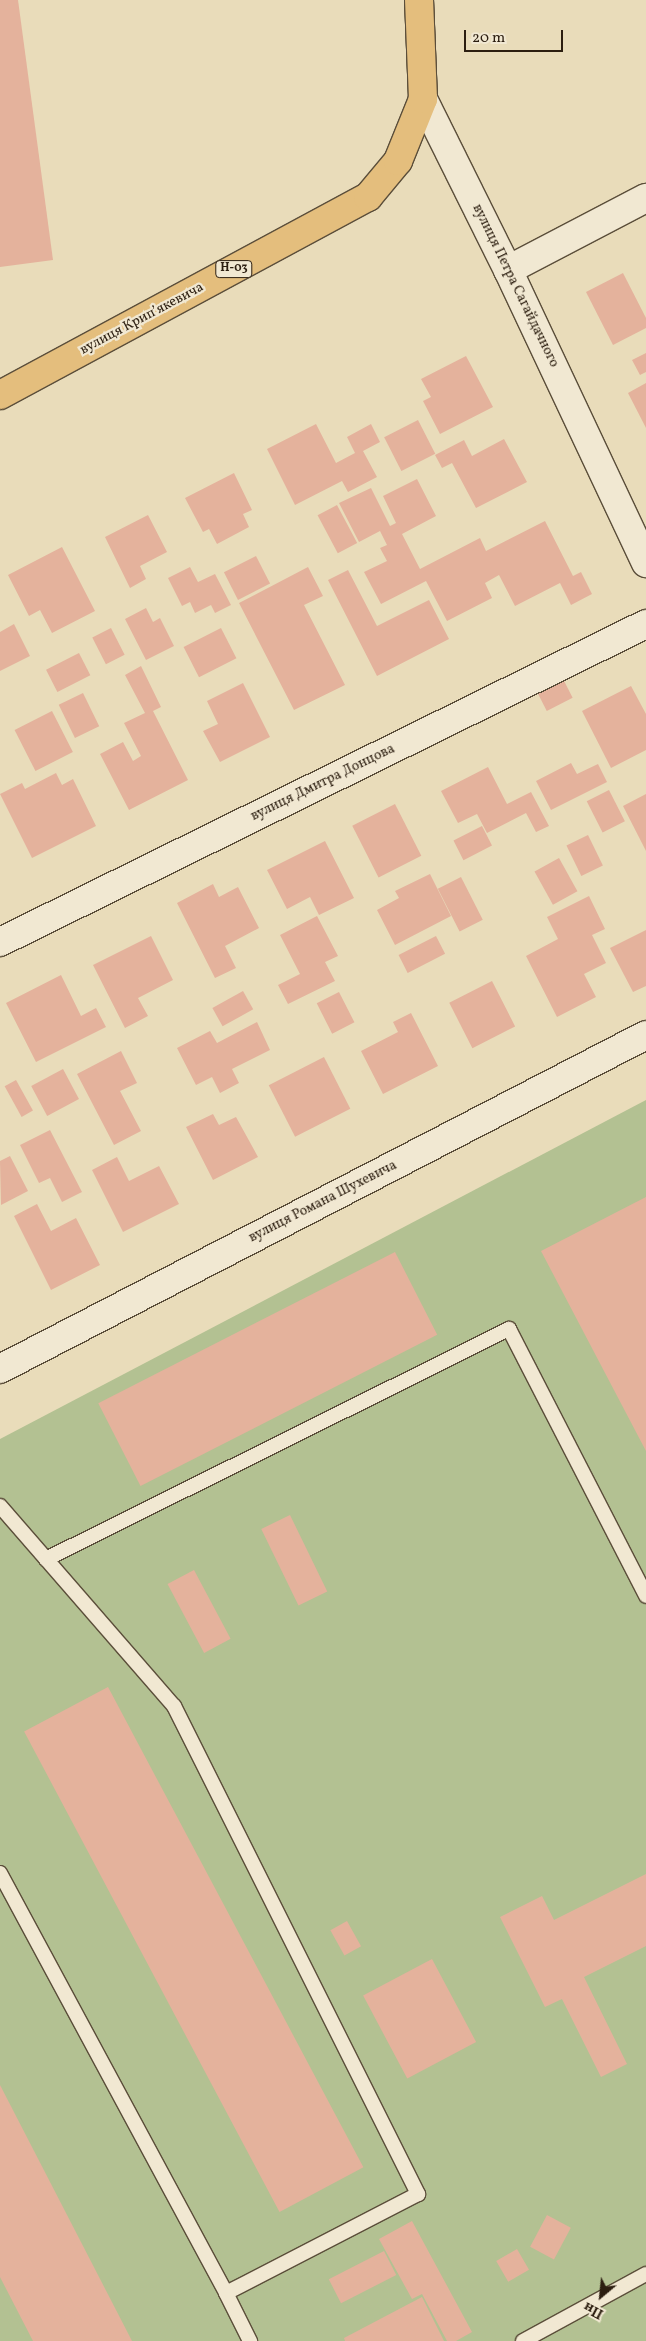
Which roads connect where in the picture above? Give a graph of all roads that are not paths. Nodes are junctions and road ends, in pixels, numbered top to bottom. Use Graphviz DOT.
graph roads {
  1 [pos="419,0"];
  2 [pos="423,99"];
  3 [pos="646,198"];
  4 [pos="508,270"];
  5 [pos="0,395"];
  6 [pos="646,563"];
  7 [pos="646,624"];
  8 [pos="0,942"];
  9 [pos="646,1035"];
  10 [pos="0,1369"];
  11 [pos="0,1506"];
  12 [pos="46,1559"];
  13 [pos="646,1596"];
  14 [pos="0,1873"];
  15 [pos="646,2274"];
  16 [pos="226,2293"];
  17 [pos="250,2341"];
  18 [pos="523,2341"];
  1 -- 2 [label="main road, вулиця Петра Сагайдачного / Н-03"];
  2 -- 4 [label="street, вулиця Петра Сагайдачного"];
  2 -- 5 [label="main road, вулиця Крипʼякевича / Н-03"];
  3 -- 4 [label="street"];
  4 -- 6 [label="street, вулиця Петра Сагайдачного"];
  7 -- 8 [label="street, вулиця Дмитра Донцова"];
  9 -- 10 [label="street, вулиця Романа Шухевича"];
  11 -- 12 [label="lane"];
  12 -- 13 [label="lane"];
  12 -- 16 [label="lane"];
  14 -- 16 [label="lane"];
  15 -- 18 [label="lane"];
  16 -- 17 [label="lane"];
}
